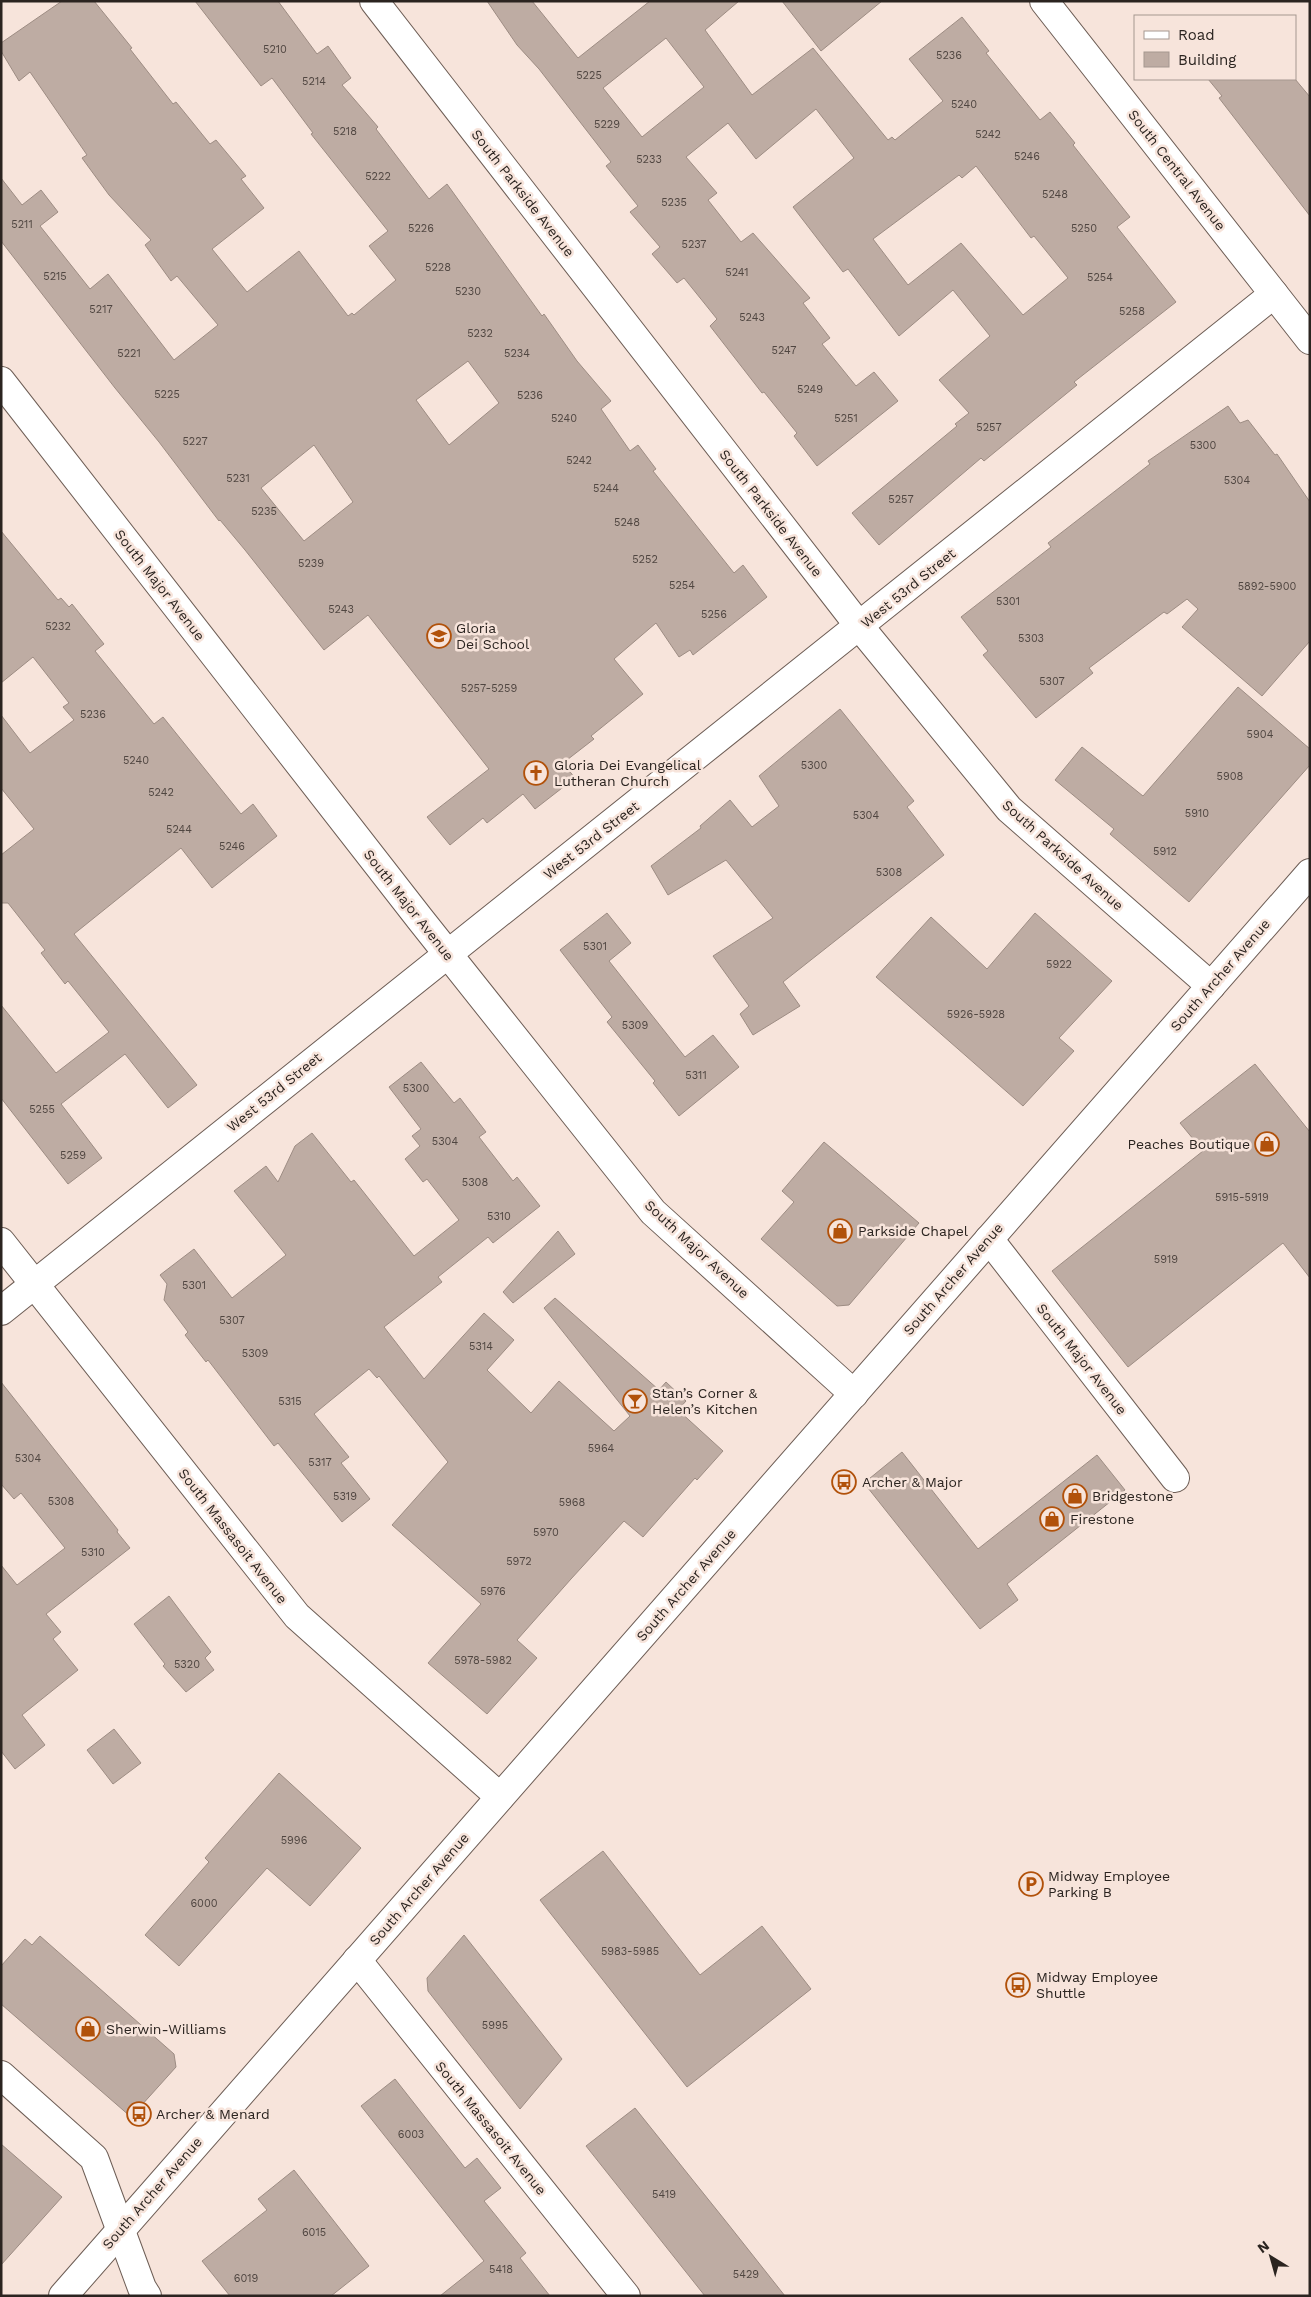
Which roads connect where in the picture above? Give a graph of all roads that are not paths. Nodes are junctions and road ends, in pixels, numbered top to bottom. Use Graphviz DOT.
graph roads {
  1 [pos="374,1"];
  2 [pos="1044,1"];
  3 [pos="1274,294"];
  4 [pos="1310,340"];
  5 [pos="1,381"];
  6 [pos="860,627"];
  7 [pos="1310,873"];
  8 [pos="447,954"];
  9 [pos="1211,986"];
  10 [pos="989,1239"];
  11 [pos="1,1242"];
  12 [pos="35,1284"];
  13 [pos="1,1311"];
  14 [pos="854,1394"];
  15 [pos="1175,1478"];
  16 [pos="500,1798"];
  17 [pos="357,1960"];
  18 [pos="1,2075"];
  19 [pos="121,2229"];
  20 [pos="63,2296"];
  21 [pos="148,2296"];
  22 [pos="626,2296"];
  1 -- 6 [label="street, South Parkside Avenue"];
  2 -- 3 [label="street, South Central Avenue"];
  3 -- 4 [label="street, South Central Avenue"];
  3 -- 6 [label="street, West 53rd Street"];
  5 -- 8 [label="street, South Major Avenue"];
  6 -- 8 [label="street, West 53rd Street"];
  6 -- 9 [label="street, South Parkside Avenue"];
  7 -- 9 [label="street, South Archer Avenue"];
  8 -- 12 [label="street, West 53rd Street"];
  8 -- 14 [label="street, South Major Avenue"];
  9 -- 10 [label="street, South Archer Avenue"];
  10 -- 14 [label="street, South Archer Avenue"];
  10 -- 15 [label="street, South Major Avenue"];
  11 -- 12 [label="street, South Massasoit Avenue"];
  12 -- 13 [label="street, West 53rd Street"];
  12 -- 16 [label="street, South Massasoit Avenue"];
  14 -- 16 [label="street, South Archer Avenue"];
  16 -- 17 [label="street, South Archer Avenue"];
  17 -- 19 [label="street, South Archer Avenue"];
  17 -- 22 [label="street, South Massasoit Avenue"];
  18 -- 19 [label="street"];
  19 -- 20 [label="street, South Archer Avenue"];
  19 -- 21 [label="street"];
}
